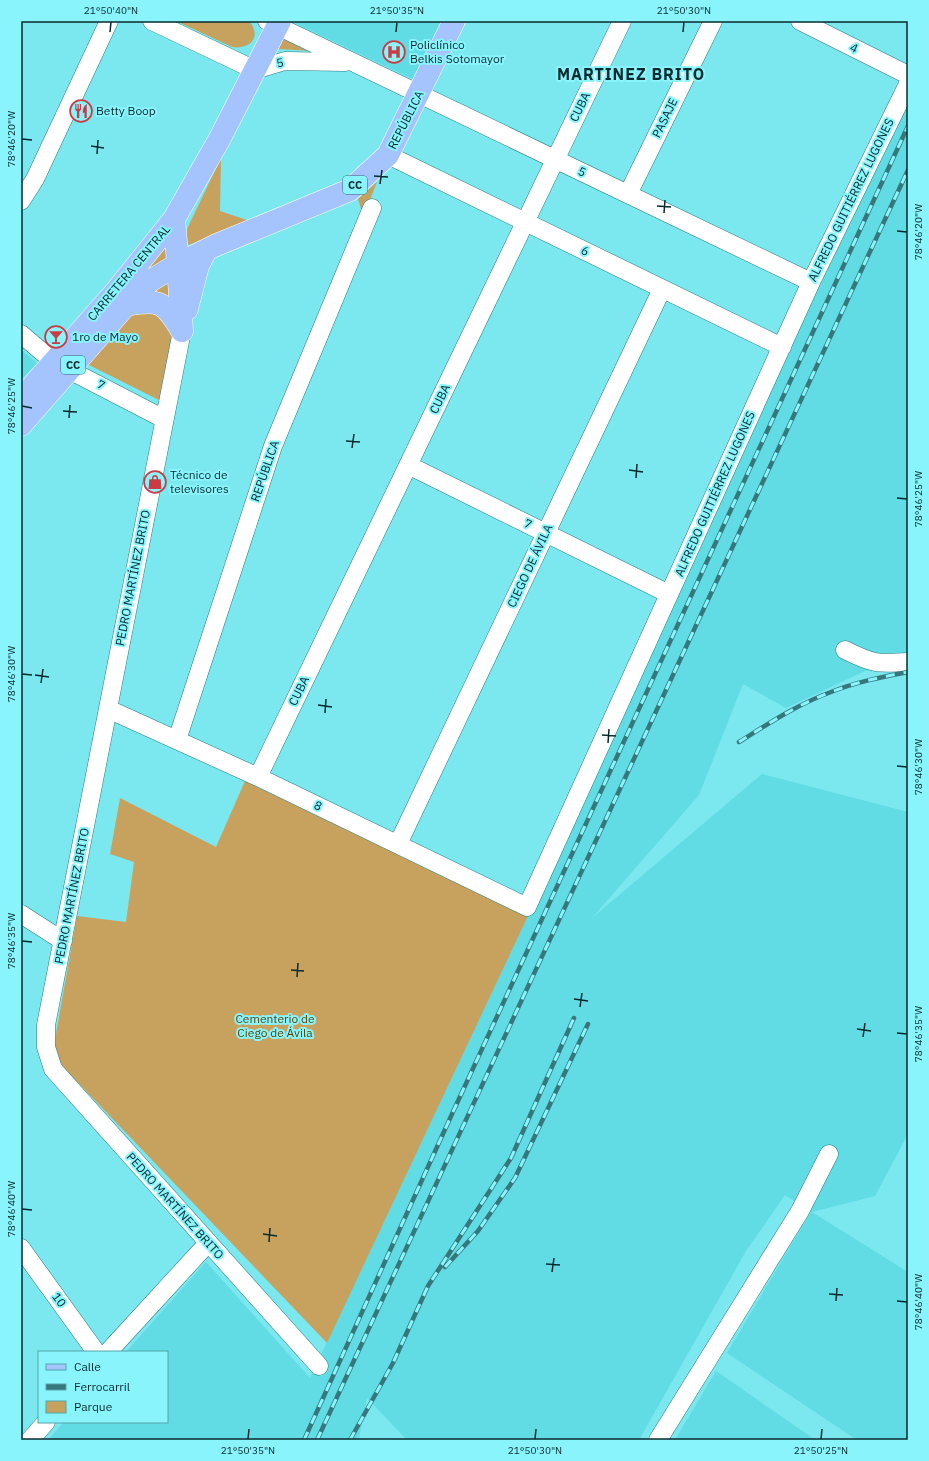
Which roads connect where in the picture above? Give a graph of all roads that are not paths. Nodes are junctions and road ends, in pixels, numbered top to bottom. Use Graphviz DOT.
graph roads {
  1 [pos="109,21"];
  2 [pos="152,21"];
  3 [pos="454,21"];
  4 [pos="622,21"];
  5 [pos="713,21"];
  6 [pos="800,21"];
  7 [pos="275,23"];
  8 [pos="352,63"];
  9 [pos="255,70"];
  10 [pos="908,74"];
  11 [pos="908,84"];
  12 [pos="419,95"];
  13 [pos="388,155"];
  14 [pos="555,160"];
  15 [pos="628,194"];
  16 [pos="21,201"];
  17 [pos="372,208"];
  18 [pos="174,219"];
  19 [pos="526,221"];
  20 [pos="205,252"];
  21 [pos="178,264"];
  22 [pos="811,282"];
  23 [pos="662,290"];
  24 [pos="126,305"];
  25 [pos="182,331"];
  26 [pos="21,334"];
  27 [pos="782,347"];
  28 [pos="62,365"];
  29 [pos="21,399"];
  30 [pos="164,418"];
  31 [pos="21,425"];
  32 [pos="408,465"];
  33 [pos="545,533"];
  34 [pos="669,594"];
  35 [pos="845,650"];
  36 [pos="908,662"];
  37 [pos="108,709"];
  38 [pos="177,740"];
  39 [pos="258,778"];
  40 [pos="398,844"];
  41 [pos="527,907"];
  42 [pos="21,914"];
  43 [pos="63,941"];
  44 [pos="829,1154"];
  45 [pos="208,1243"];
  46 [pos="21,1248"];
  47 [pos="95,1351"];
  48 [pos="109,1351"];
  49 [pos="318,1366"];
  50 [pos="45,1423"];
  51 [pos="30,1440"];
  52 [pos="658,1440"];
  1 -- 16 [label="street"];
  2 -- 9 [label="street"];
  3 -- 12 [label="main road, REPÚBLICA / CC"];
  4 -- 14 [label="street, CUBA"];
  5 -- 15 [label="street, PASAJE"];
  6 -- 10 [label="street, 4"];
  7 -- 8 [label="street, 5"];
  7 -- 9 [label="main road, CC"];
  8 -- 9 [label="street, 5"];
  8 -- 12 [label="street, 5"];
  9 -- 18 [label="main road, CC"];
  11 -- 22 [label="street, ALFREDO GUITIÉRREZ LUGONES"];
  12 -- 13 [label="main road, REPÚBLICA / CC"];
  12 -- 14 [label="street, 5"];
  13 -- 19 [label="street, 6"];
  13 -- 20 [label="main road, REPÚBLICA / CC"];
  14 -- 15 [label="street, 5"];
  14 -- 19 [label="street, CUBA"];
  15 -- 22 [label="street, 5"];
  17 -- 38 [label="street, REPÚBLICA"];
  18 -- 21 [label="main road"];
  18 -- 28 [label="main road, CARRETERA CENTRAL / CC"];
  19 -- 23 [label="street, 6"];
  19 -- 32 [label="street, CUBA"];
  20 -- 21 [label="main road, REPÚBLICA / CC"];
  20 -- 25 [label="main road"];
  21 -- 24 [label="main road, CARRETERA CENTRAL / CC"];
  21 -- 25 [label="main road"];
  22 -- 27 [label="street, ALFREDO GUITIÉRREZ LUGONES"];
  23 -- 27 [label="street, 6"];
  23 -- 33 [label="street, CIEGO DE ÁVILA"];
  24 -- 25 [label="main road"];
  24 -- 28 [label="main road, CARRETERA CENTRAL / CC"];
  25 -- 30 [label="street, PEDRO MARTÍNEZ BRITO"];
  26 -- 28 [label="street, 7"];
  27 -- 34 [label="street, ALFREDO GUITIÉRREZ LUGONES"];
  28 -- 29 [label="main road, CARRETERA CENTRAL / CC"];
  28 -- 30 [label="street, 7"];
  28 -- 31 [label="main road, CARRETERA CENTRAL / CC"];
  30 -- 37 [label="street, PEDRO MARTÍNEZ BRITO"];
  32 -- 33 [label="street, 7"];
  32 -- 39 [label="street, CUBA"];
  33 -- 34 [label="street, 7"];
  33 -- 40 [label="street, CIEGO DE ÁVILA"];
  34 -- 41 [label="street, ALFREDO GUITIÉRREZ LUGONES"];
  35 -- 36 [label="street"];
  37 -- 38 [label="street, 8"];
  37 -- 43 [label="street, PEDRO MARTÍNEZ BRITO"];
  38 -- 39 [label="street, 8"];
  39 -- 40 [label="street, 8"];
  40 -- 41 [label="street, 8"];
  42 -- 43 [label="street"];
  43 -- 45 [label="street, PEDRO MARTÍNEZ BRITO"];
  44 -- 52 [label="street"];
  45 -- 48 [label="street"];
  45 -- 49 [label="street, PEDRO MARTÍNEZ BRITO"];
  46 -- 47 [label="street, 10"];
  50 -- 51 [label="street"];
}
